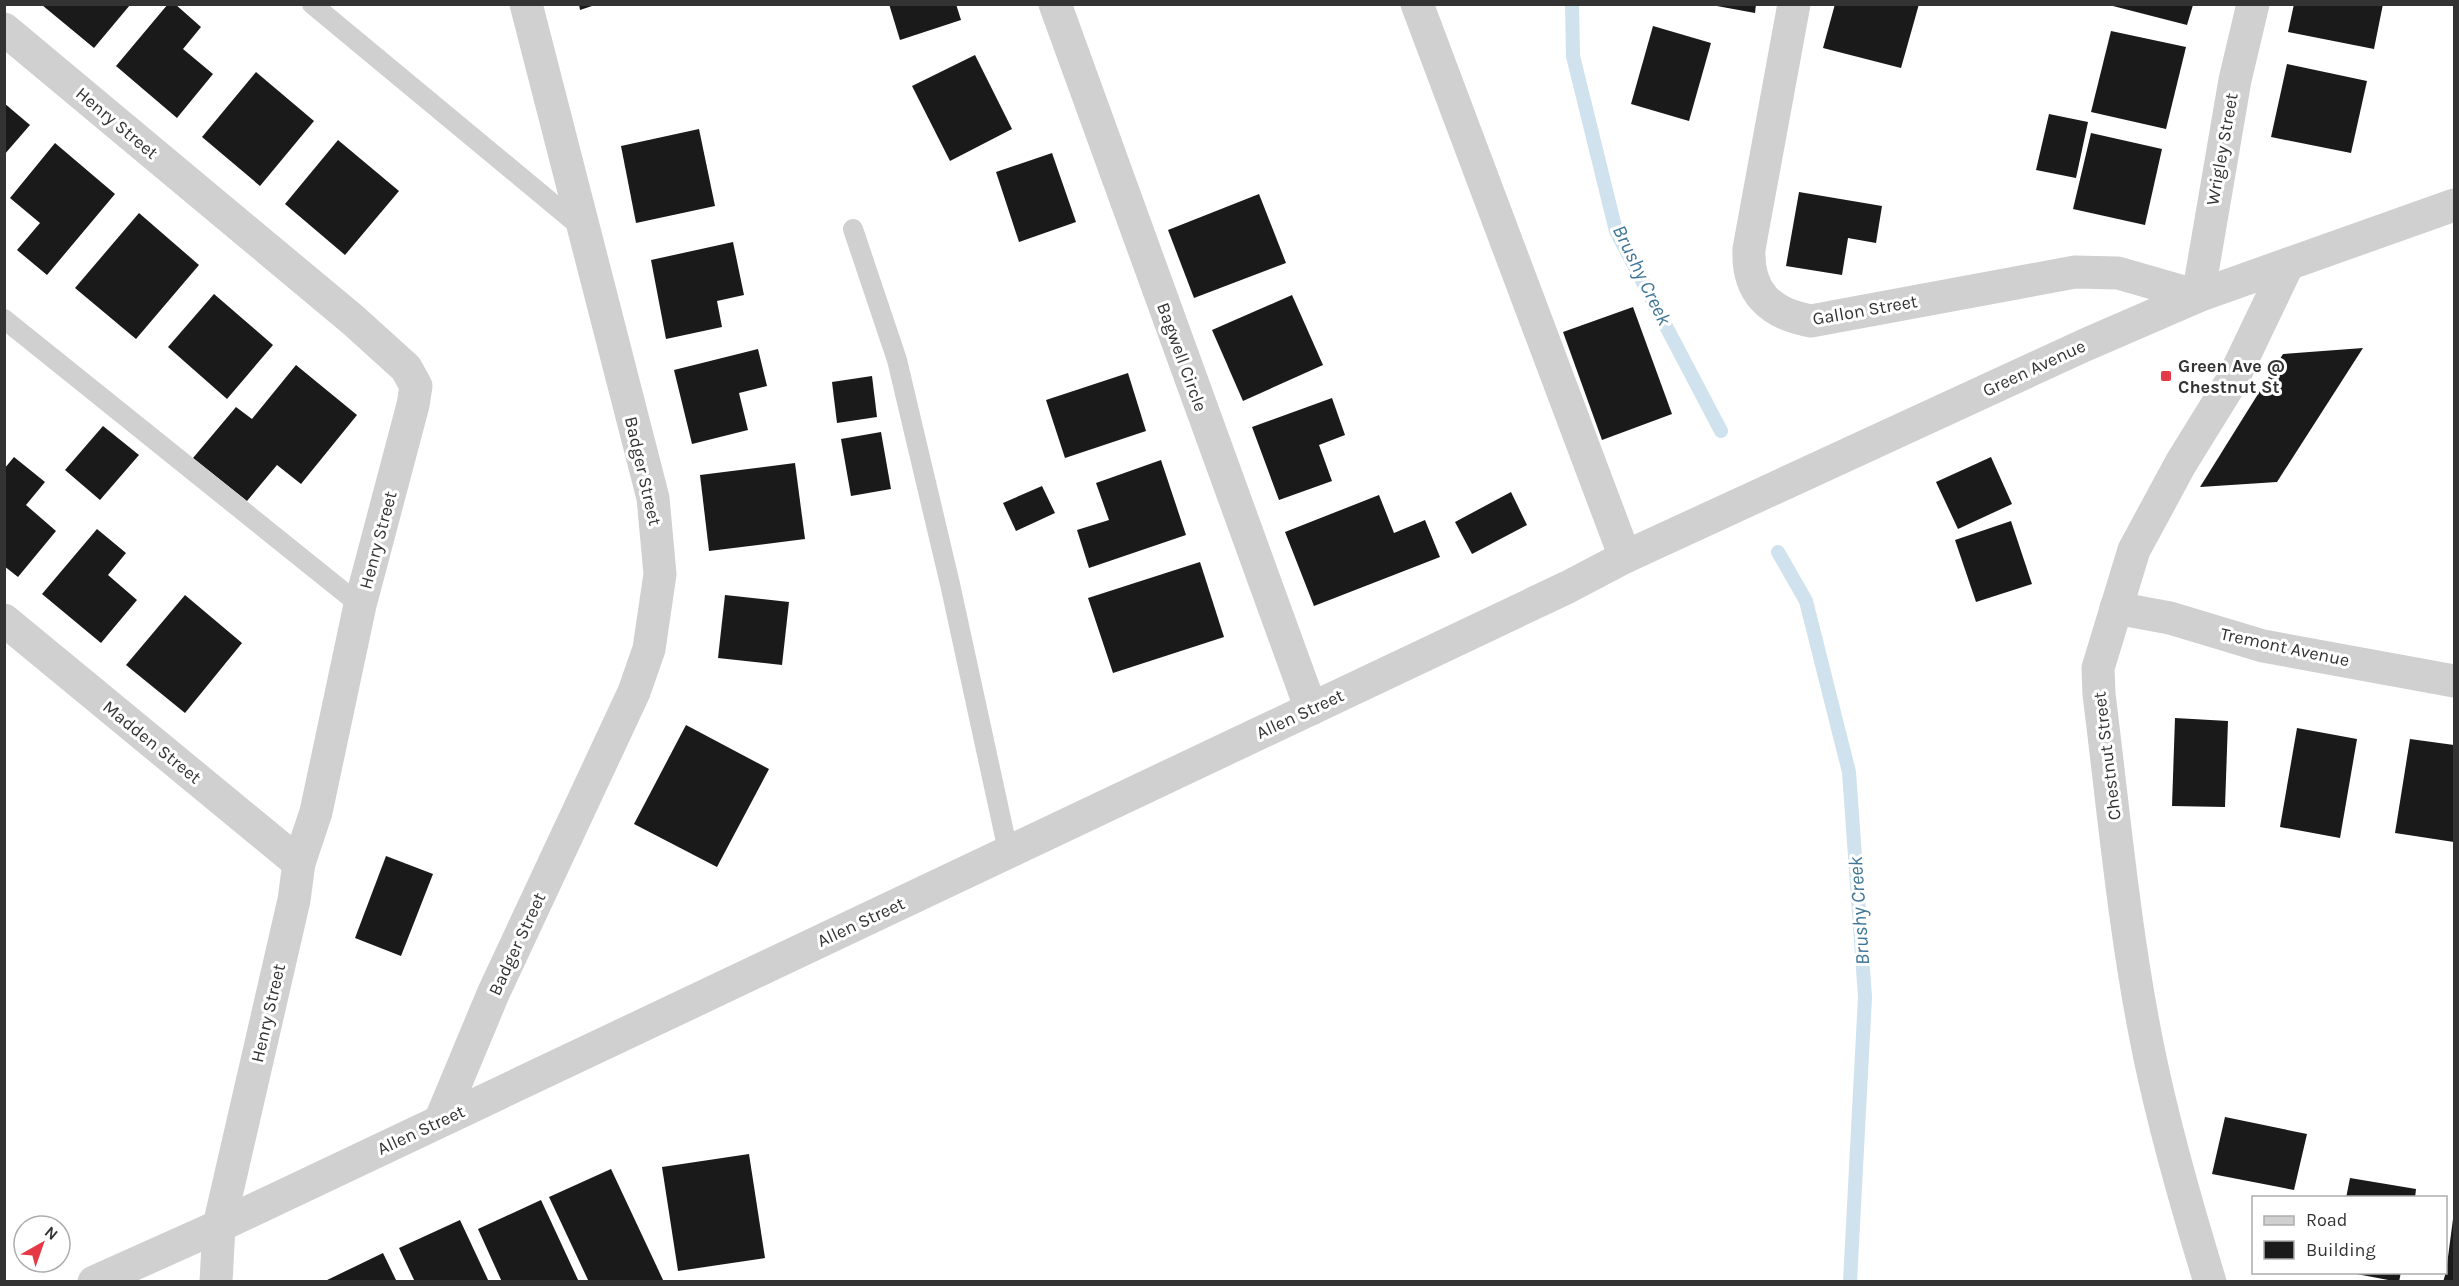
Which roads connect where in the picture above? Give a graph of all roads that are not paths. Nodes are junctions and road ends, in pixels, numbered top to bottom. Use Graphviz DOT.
graph roads {
  1 [pos="312,4"];
  2 [pos="526,4"];
  3 [pos="1055,4"];
  4 [pos="1417,4"];
  5 [pos="1794,4"];
  6 [pos="2253,4"];
  7 [pos="4,28"];
  8 [pos="2454,206"];
  9 [pos="582,228"];
  10 [pos="852,229"];
  11 [pos="2288,264"];
  12 [pos="2198,296"];
  13 [pos="4,319"];
  14 [pos="1625,557"];
  15 [pos="360,605"];
  16 [pos="2116,608"];
  17 [pos="4,620"];
  18 [pos="2454,681"];
  19 [pos="1311,709"];
  20 [pos="1008,851"];
  21 [pos="299,863"];
  22 [pos="440,1121"];
  23 [pos="219,1226"];
  24 [pos="93,1281"];
  25 [pos="216,1281"];
  26 [pos="2210,1281"];
  1 -- 9 [label="lane"];
  2 -- 9 [label="street, Badger Street"];
  3 -- 19 [label="street, Bagwell Circle"];
  4 -- 14 [label="street"];
  5 -- 12 [label="street, Gallon Street"];
  6 -- 12 [label="street, Wrigley Street"];
  7 -- 15 [label="street, Henry Street"];
  8 -- 11 [label="street, Green Avenue"];
  9 -- 22 [label="street, Badger Street"];
  10 -- 20 [label="lane"];
  11 -- 12 [label="street, Green Avenue"];
  11 -- 16 [label="street, Chestnut Street"];
  12 -- 14 [label="street, Green Avenue"];
  13 -- 15 [label="lane"];
  14 -- 19 [label="street, Allen Street"];
  15 -- 21 [label="street, Henry Street"];
  16 -- 18 [label="street, Tremont Avenue"];
  16 -- 26 [label="street, Chestnut Street"];
  17 -- 21 [label="street, Madden Street"];
  19 -- 20 [label="street, Allen Street"];
  20 -- 22 [label="street, Allen Street"];
  21 -- 23 [label="street, Henry Street"];
  22 -- 23 [label="street, Allen Street"];
  23 -- 24 [label="street, Allen Street"];
  23 -- 25 [label="street, Henry Street"];
}
